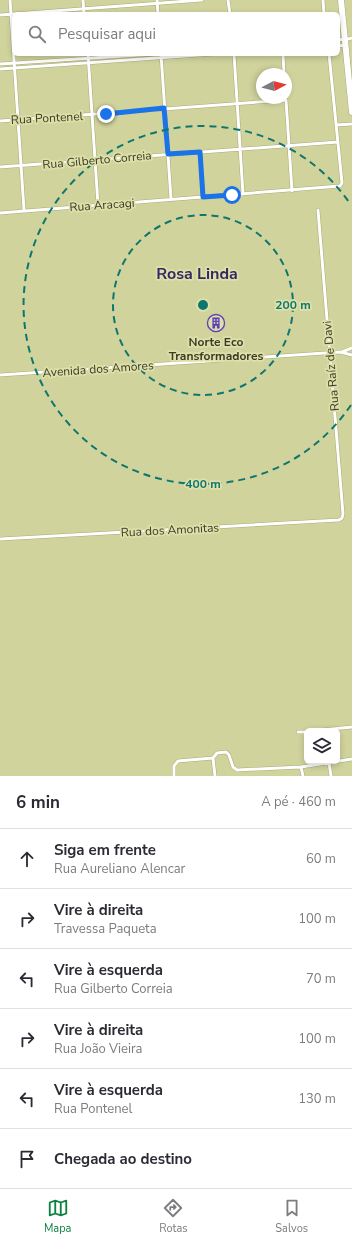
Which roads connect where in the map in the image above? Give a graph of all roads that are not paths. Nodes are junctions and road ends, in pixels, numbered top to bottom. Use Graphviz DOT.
graph roads {
  1 [pos="10,0"];
  2 [pos="83,0"];
  3 [pos="202,0"];
  4 [pos="228,0"];
  5 [pos="322,0"];
  6 [pos="341,0"];
  7 [pos="344,0"];
  8 [pos="157,2"];
  9 [pos="84,9"];
  10 [pos="40,12"];
  11 [pos="158,12"];
  12 [pos="230,12"];
  13 [pos="324,12"];
  14 [pos="11,14"];
  15 [pos="0,15"];
  16 [pos="12,30"];
  17 [pos="346,40"];
  18 [pos="14,56"];
  19 [pos="121,56"];
  20 [pos="161,56"];
  21 [pos="234,56"];
  22 [pos="283,56"];
  23 [pos="328,56"];
  24 [pos="88,58"];
  25 [pos="26,62"];
  26 [pos="14,63"];
  27 [pos="88,63"];
  28 [pos="0,64"];
  29 [pos="27,67"];
  30 [pos="14,68"];
  31 [pos="284,68"];
  32 [pos="0,69"];
  33 [pos="352,80"];
  34 [pos="256,102"];
  35 [pos="237,104"];
  36 [pos="286,104"];
  37 [pos="164,108"];
  38 [pos="352,112"];
  39 [pos="92,115"];
  40 [pos="18,119"];
  41 [pos="0,121"];
  42 [pos="352,124"];
  43 [pos="336,125"];
  44 [pos="338,142"];
  45 [pos="289,145"];
  46 [pos="240,149"];
  47 [pos="200,152"];
  48 [pos="168,154"];
  49 [pos="94,160"];
  50 [pos="22,166"];
  51 [pos="0,167"];
  52 [pos="292,191"];
  53 [pos="243,194"];
  54 [pos="203,197"];
  55 [pos="171,199"];
  56 [pos="98,205"];
  57 [pos="24,210"];
  58 [pos="318,210"];
  59 [pos="0,213"];
  60 [pos="352,348"];
  61 [pos="340,352"];
  62 [pos="330,353"];
  63 [pos="352,355"];
  64 [pos="0,376"];
  65 [pos="339,520"];
  66 [pos="0,539"];
  67 [pos="352,727"];
  68 [pos="340,728"];
  69 [pos="298,732"];
  70 [pos="304,732"];
  71 [pos="213,758"];
  72 [pos="352,759"];
  73 [pos="340,761"];
  74 [pos="322,764"];
  75 [pos="329,764"];
  76 [pos="301,767"];
  77 [pos="174,776"];
  78 [pos="215,776"];
  79 [pos="303,776"];
  80 [pos="331,776"];
  1 -- 14 [label="street"];
  2 -- 9 [label="street"];
  3 -- 8 [label="street"];
  4 -- 12 [label="street"];
  5 -- 13 [label="street"];
  6 -- 17 [label="highway"];
  7 -- 17 [label="highway"];
  8 -- 9 [label="street"];
  8 -- 11 [label="street"];
  9 -- 10 [label="street"];
  14 -- 15 [label="street"];
  14 -- 16 [label="street"];
  17 -- 33 [label="highway"];
  17 -- 38 [label="highway"];
  18 -- 26 [label="street"];
  19 -- 24 [label="street"];
  20 -- 27 [label="street"];
  20 -- 37 [label="street"];
  21 -- 35 [label="street"];
  22 -- 31 [label="street"];
  23 -- 43 [label="street"];
  24 -- 25 [label="street"];
  24 -- 27 [label="street"];
  25 -- 26 [label="street"];
  25 -- 29 [label="street"];
  26 -- 28 [label="street"];
  26 -- 30 [label="street"];
  27 -- 29 [label="street"];
  27 -- 39 [label="street"];
  29 -- 30 [label="street"];
  30 -- 32 [label="street"];
  30 -- 40 [label="street"];
  34 -- 35 [label="street, Rua Pontenel"];
  35 -- 37 [label="street, Rua Pontenel"];
  35 -- 46 [label="street"];
  36 -- 45 [label="street"];
  37 -- 39 [label="street, Rua Pontenel"];
  37 -- 48 [label="street"];
  39 -- 40 [label="street, Rua Pontenel"];
  39 -- 49 [label="street"];
  40 -- 41 [label="street, Rua Pontenel"];
  40 -- 50 [label="street"];
  42 -- 43 [label="street"];
  43 -- 44 [label="street"];
  44 -- 45 [label="street, Rua Gilberto Correia"];
  44 -- 52 [label="street, Rua Aracagi"];
  45 -- 46 [label="street, Rua Gilberto Correia"];
  45 -- 52 [label="street"];
  46 -- 47 [label="street, Rua Gilberto Correia"];
  46 -- 53 [label="street"];
  47 -- 48 [label="street, Rua Gilberto Correia"];
  47 -- 54 [label="street"];
  48 -- 49 [label="street, Rua Gilberto Correia"];
  48 -- 55 [label="street"];
  49 -- 50 [label="street, Rua Gilberto Correia"];
  49 -- 56 [label="street"];
  50 -- 51 [label="street, Rua Gilberto Correia"];
  50 -- 57 [label="street"];
  52 -- 53 [label="street, Rua Aracagi"];
  53 -- 54 [label="street, Rua Aracagi"];
  54 -- 55 [label="street, Rua Aracagi"];
  55 -- 56 [label="street, Rua Aracagi"];
  56 -- 57 [label="street, Rua Aracagi"];
  57 -- 59 [label="street, Rua Aracagi"];
  58 -- 62 [label="street, Rua Raíz de Davi"];
  60 -- 61 [label="street, Avenida dos Amores"];
  61 -- 62 [label="street, Avenida dos Amores"];
  61 -- 63 [label="street, Avenida dos Amores"];
  62 -- 64 [label="street, Avenida dos Amores"];
  62 -- 65 [label="street, Rua Raíz de Davi"];
  65 -- 66 [label="street, Rua dos Amonitas"];
  67 -- 68 [label="street"];
  69 -- 70 [label="street"];
  71 -- 76 [label="street"];
  71 -- 77 [label="street"];
  71 -- 78 [label="street"];
  72 -- 73 [label="street"];
  74 -- 76 [label="street"];
  75 -- 80 [label="street"];
  76 -- 79 [label="street"];
}
